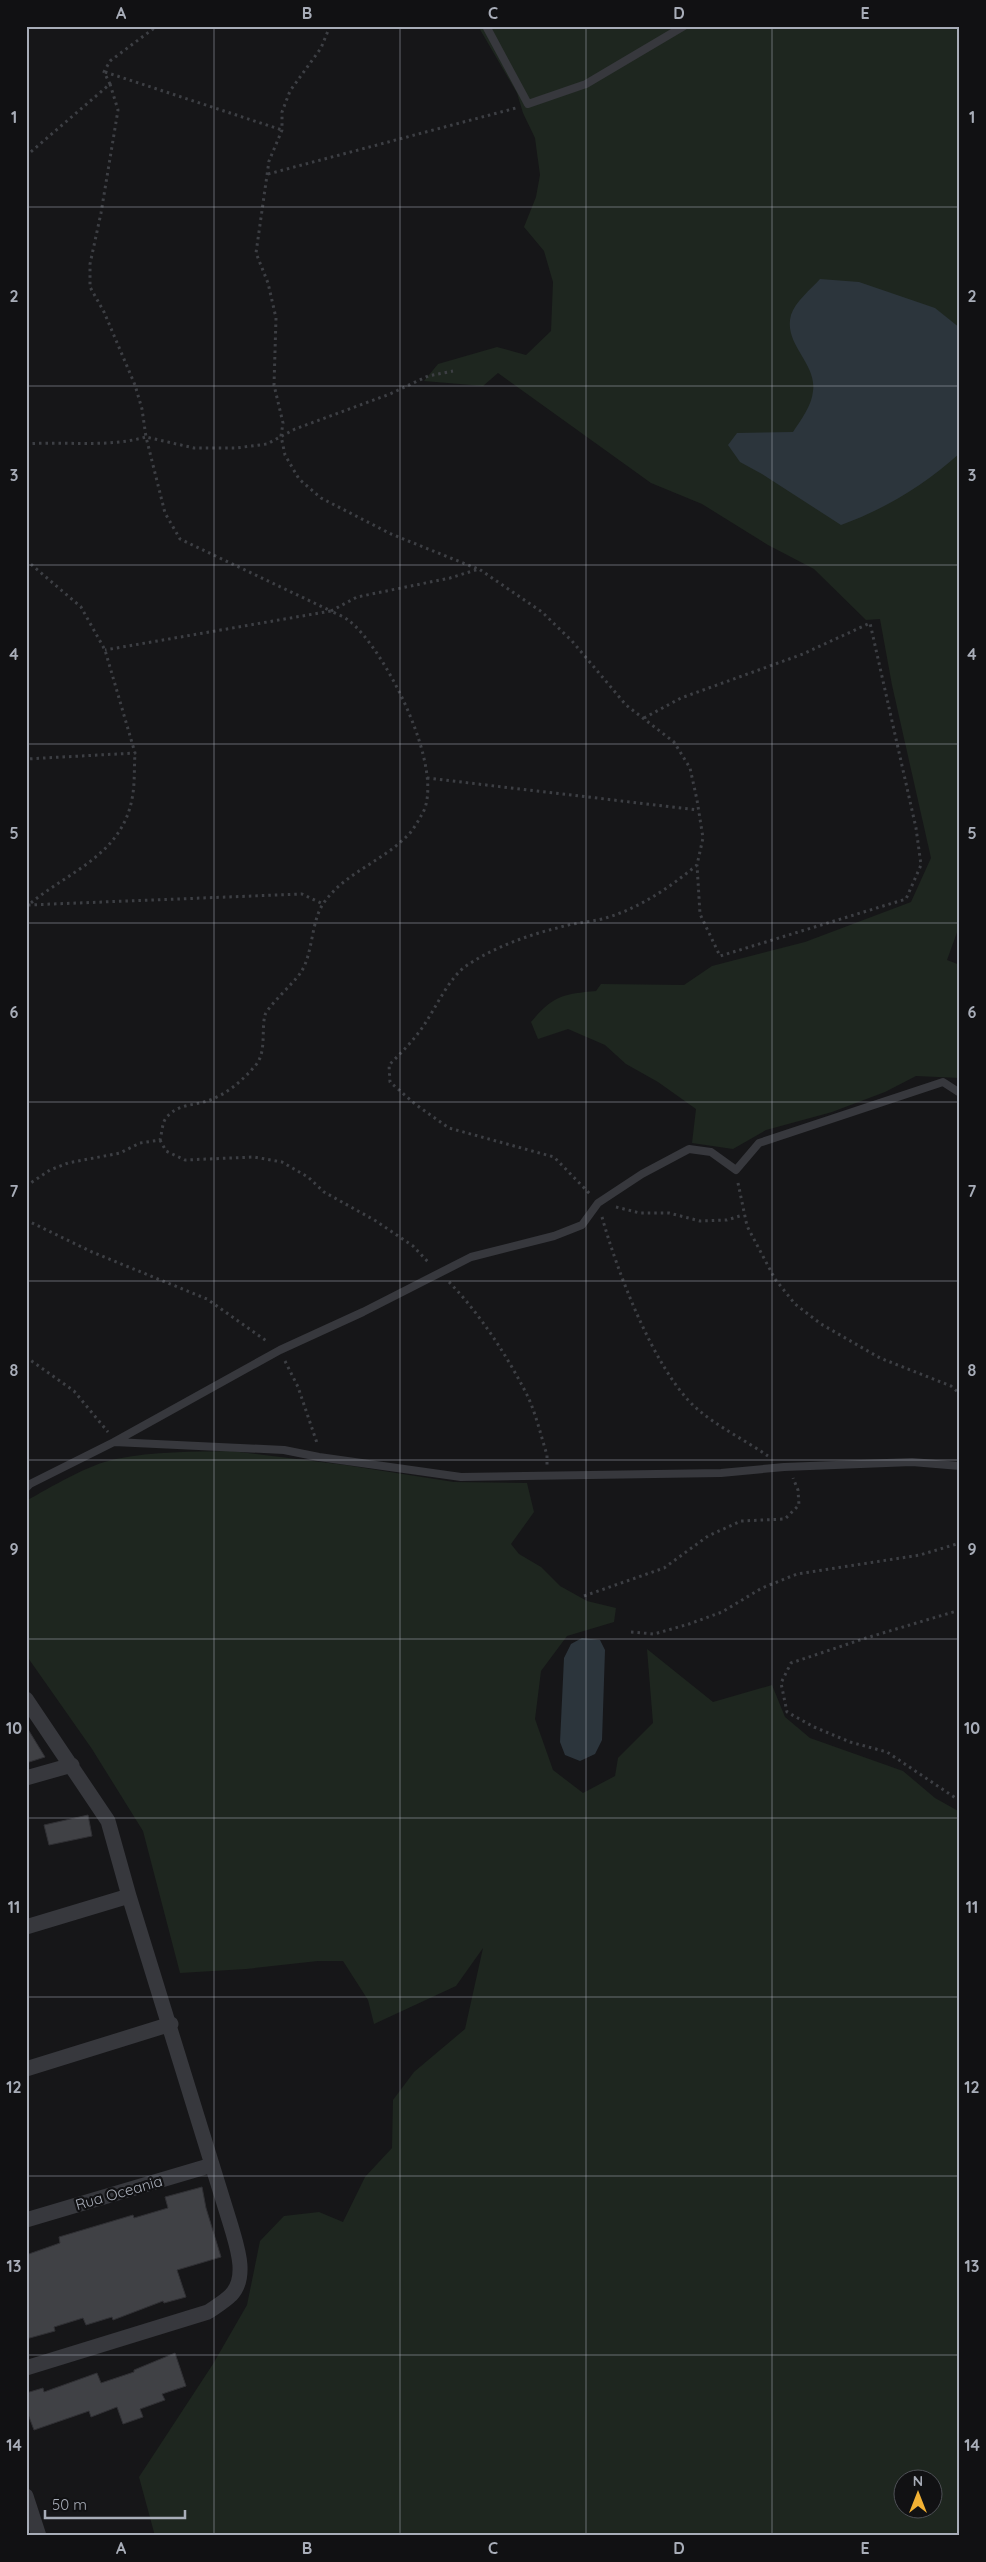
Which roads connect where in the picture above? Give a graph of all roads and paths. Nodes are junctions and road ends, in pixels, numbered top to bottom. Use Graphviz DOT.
graph roads {
  1 [pos="157,26"];
  2 [pos="330,26"];
  3 [pos="486,26"];
  4 [pos="684,26"];
  5 [pos="104,72"];
  6 [pos="110,84"];
  7 [pos="528,104"];
  8 [pos="282,130"];
  9 [pos="26,156"];
  10 [pos="268,174"];
  11 [pos="454,371"];
  12 [pos="281,436"];
  13 [pos="146,437"];
  14 [pos="26,444"];
  15 [pos="26,560"];
  16 [pos="479,569"];
  17 [pos="331,611"];
  18 [pos="104,650"];
  19 [pos="644,718"];
  20 [pos="135,753"];
  21 [pos="26,759"];
  22 [pos="427,778"];
  23 [pos="698,810"];
  24 [pos="698,866"];
  25 [pos="323,904"];
  26 [pos="27,906"];
  27 [pos="960,1093"];
  28 [pos="160,1140"];
  29 [pos="736,1170"];
  30 [pos="26,1186"];
  31 [pos="598,1203"];
  32 [pos="743,1215"];
  33 [pos="26,1220"];
  34 [pos="442,1274"];
  35 [pos="280,1350"];
  36 [pos="26,1357"];
  37 [pos="960,1394"];
  38 [pos="114,1442"];
  39 [pos="319,1457"];
  40 [pos="960,1466"];
  41 [pos="784,1467"];
  42 [pos="547,1476"];
  43 [pos="27,1486"];
  44 [pos="960,1543"];
  45 [pos="584,1596"];
  46 [pos="960,1610"];
  47 [pos="631,1632"];
  48 [pos="26,1699"];
  49 [pos="72,1764"];
  50 [pos="26,1778"];
  51 [pos="960,1801"];
  52 [pos="129,1896"];
  53 [pos="26,1927"];
  54 [pos="170,2024"];
  55 [pos="26,2069"];
  56 [pos="212,2165"];
  57 [pos="26,2220"];
  58 [pos="26,2368"];
  59 [pos="26,2496"];
  60 [pos="39,2536"];
  1 -- 5 [label="path"];
  2 -- 8 [label="path"];
  3 -- 7 [label="lane"];
  4 -- 7 [label="lane"];
  5 -- 6 [label="path"];
  5 -- 8 [label="path"];
  6 -- 9 [label="path"];
  6 -- 13 [label="path"];
  7 -- 10 [label="path"];
  8 -- 10 [label="path"];
  10 -- 12 [label="path"];
  11 -- 12 [label="path"];
  12 -- 13 [label="path"];
  12 -- 16 [label="path"];
  13 -- 14 [label="path"];
  13 -- 17 [label="path"];
  15 -- 18 [label="path"];
  16 -- 17 [label="path"];
  16 -- 19 [label="path"];
  17 -- 18 [label="path"];
  17 -- 22 [label="path"];
  18 -- 20 [label="path"];
  19 -- 23 [label="path"];
  19 -- 24 [label="path"];
  20 -- 21 [label="path"];
  20 -- 26 [label="path"];
  22 -- 23 [label="path"];
  22 -- 25 [label="path"];
  23 -- 24 [label="path"];
  24 -- 31 [label="path"];
  25 -- 26 [label="path"];
  25 -- 28 [label="path"];
  27 -- 29 [label="lane"];
  28 -- 30 [label="path"];
  28 -- 34 [label="path"];
  29 -- 31 [label="lane"];
  29 -- 32 [label="path"];
  31 -- 32 [label="path"];
  31 -- 34 [label="lane"];
  31 -- 41 [label="path"];
  32 -- 37 [label="path"];
  33 -- 35 [label="path"];
  34 -- 35 [label="lane"];
  34 -- 42 [label="path"];
  35 -- 38 [label="lane"];
  35 -- 39 [label="path"];
  36 -- 38 [label="path"];
  38 -- 39 [label="lane"];
  38 -- 43 [label="lane"];
  39 -- 42 [label="lane"];
  40 -- 41 [label="lane"];
  41 -- 42 [label="lane"];
  41 -- 45 [label="path"];
  44 -- 47 [label="path"];
  46 -- 51 [label="path"];
  48 -- 49 [label="street"];
  49 -- 50 [label="street"];
  49 -- 52 [label="street"];
  52 -- 53 [label="street"];
  52 -- 54 [label="street"];
  54 -- 55 [label="street"];
  54 -- 56 [label="street"];
  56 -- 57 [label="street, Rua Oceania"];
  56 -- 58 [label="street"];
  59 -- 60 [label="street"];
}
